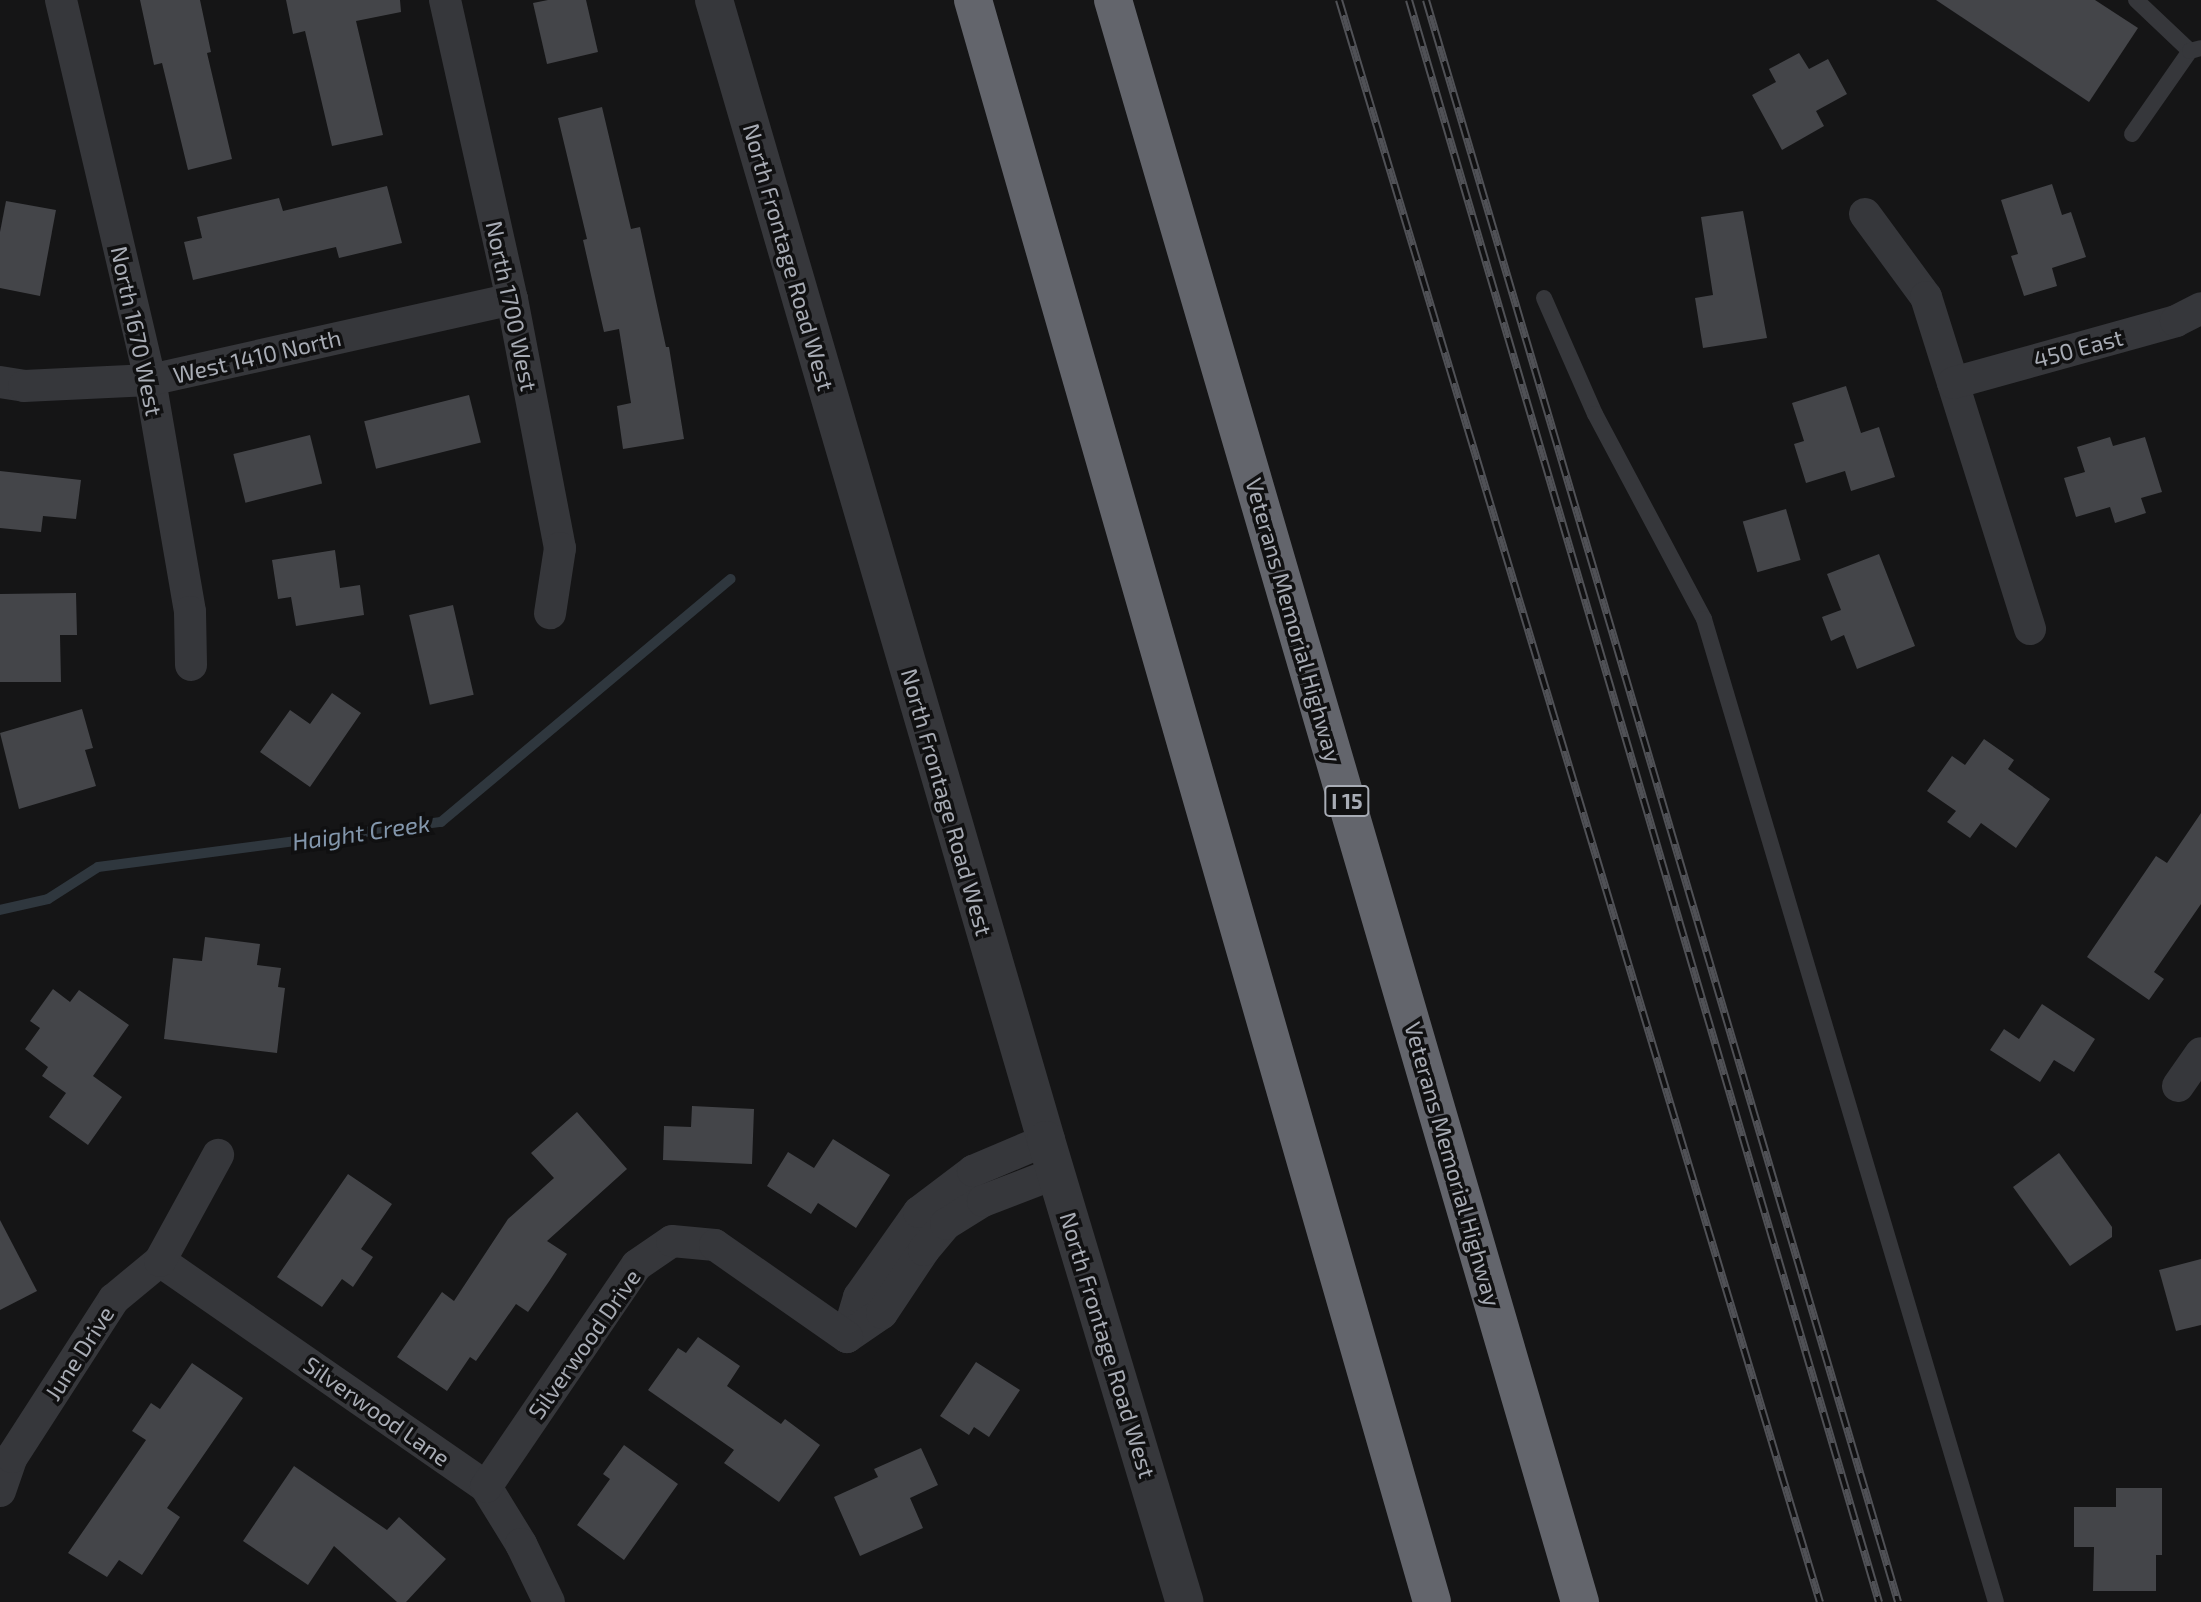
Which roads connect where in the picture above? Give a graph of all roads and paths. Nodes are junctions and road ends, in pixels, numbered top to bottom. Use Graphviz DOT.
graph roads {
  1 [pos="61,0"];
  2 [pos="445,0"];
  3 [pos="714,0"];
  4 [pos="973,0"];
  5 [pos="1114,0"];
  6 [pos="2136,0"];
  7 [pos="2196,50"];
  8 [pos="2132,134"];
  9 [pos="1865,214"];
  10 [pos="1544,298"];
  11 [pos="512,299"];
  12 [pos="2201,308"];
  13 [pos="150,380"];
  14 [pos="0,382"];
  15 [pos="1953,383"];
  16 [pos="550,613"];
  17 [pos="2030,629"];
  18 [pos="191,665"];
  19 [pos="2201,1053"];
  20 [pos="2178,1086"];
  21 [pos="218,1155"];
  22 [pos="1051,1156"];
  23 [pos="160,1261"];
  24 [pos="485,1486"];
  25 [pos="0,1491"];
  26 [pos="549,1602"];
  27 [pos="1185,1602"];
  28 [pos="1432,1602"];
  29 [pos="1580,1602"];
  30 [pos="1996,1602"];
  1 -- 13 [label="street, North 1670 West"];
  2 -- 11 [label="street, North 1700 West"];
  3 -- 22 [label="street, North Frontage Road West"];
  4 -- 28 [label="highway"];
  5 -- 29 [label="highway, Veterans Memorial Highway / I 15"];
  6 -- 7 [label="lane"];
  7 -- 8 [label="lane"];
  9 -- 15 [label="street"];
  10 -- 30 [label="lane"];
  11 -- 13 [label="street, West 1410 North"];
  11 -- 16 [label="street, North 1700 West"];
  12 -- 15 [label="street, 450 East"];
  13 -- 14 [label="street, West 1410 North"];
  13 -- 18 [label="street, North 1670 West"];
  15 -- 17 [label="street"];
  19 -- 20 [label="street"];
  21 -- 23 [label="street, June Drive"];
  22 -- 24 [label="street, Silverwood Drive"];
  22 -- 27 [label="street, North Frontage Road West"];
  23 -- 24 [label="street, Silverwood Lane"];
  23 -- 25 [label="street, June Drive"];
  24 -- 26 [label="street, Silverwood Lane"];
}
